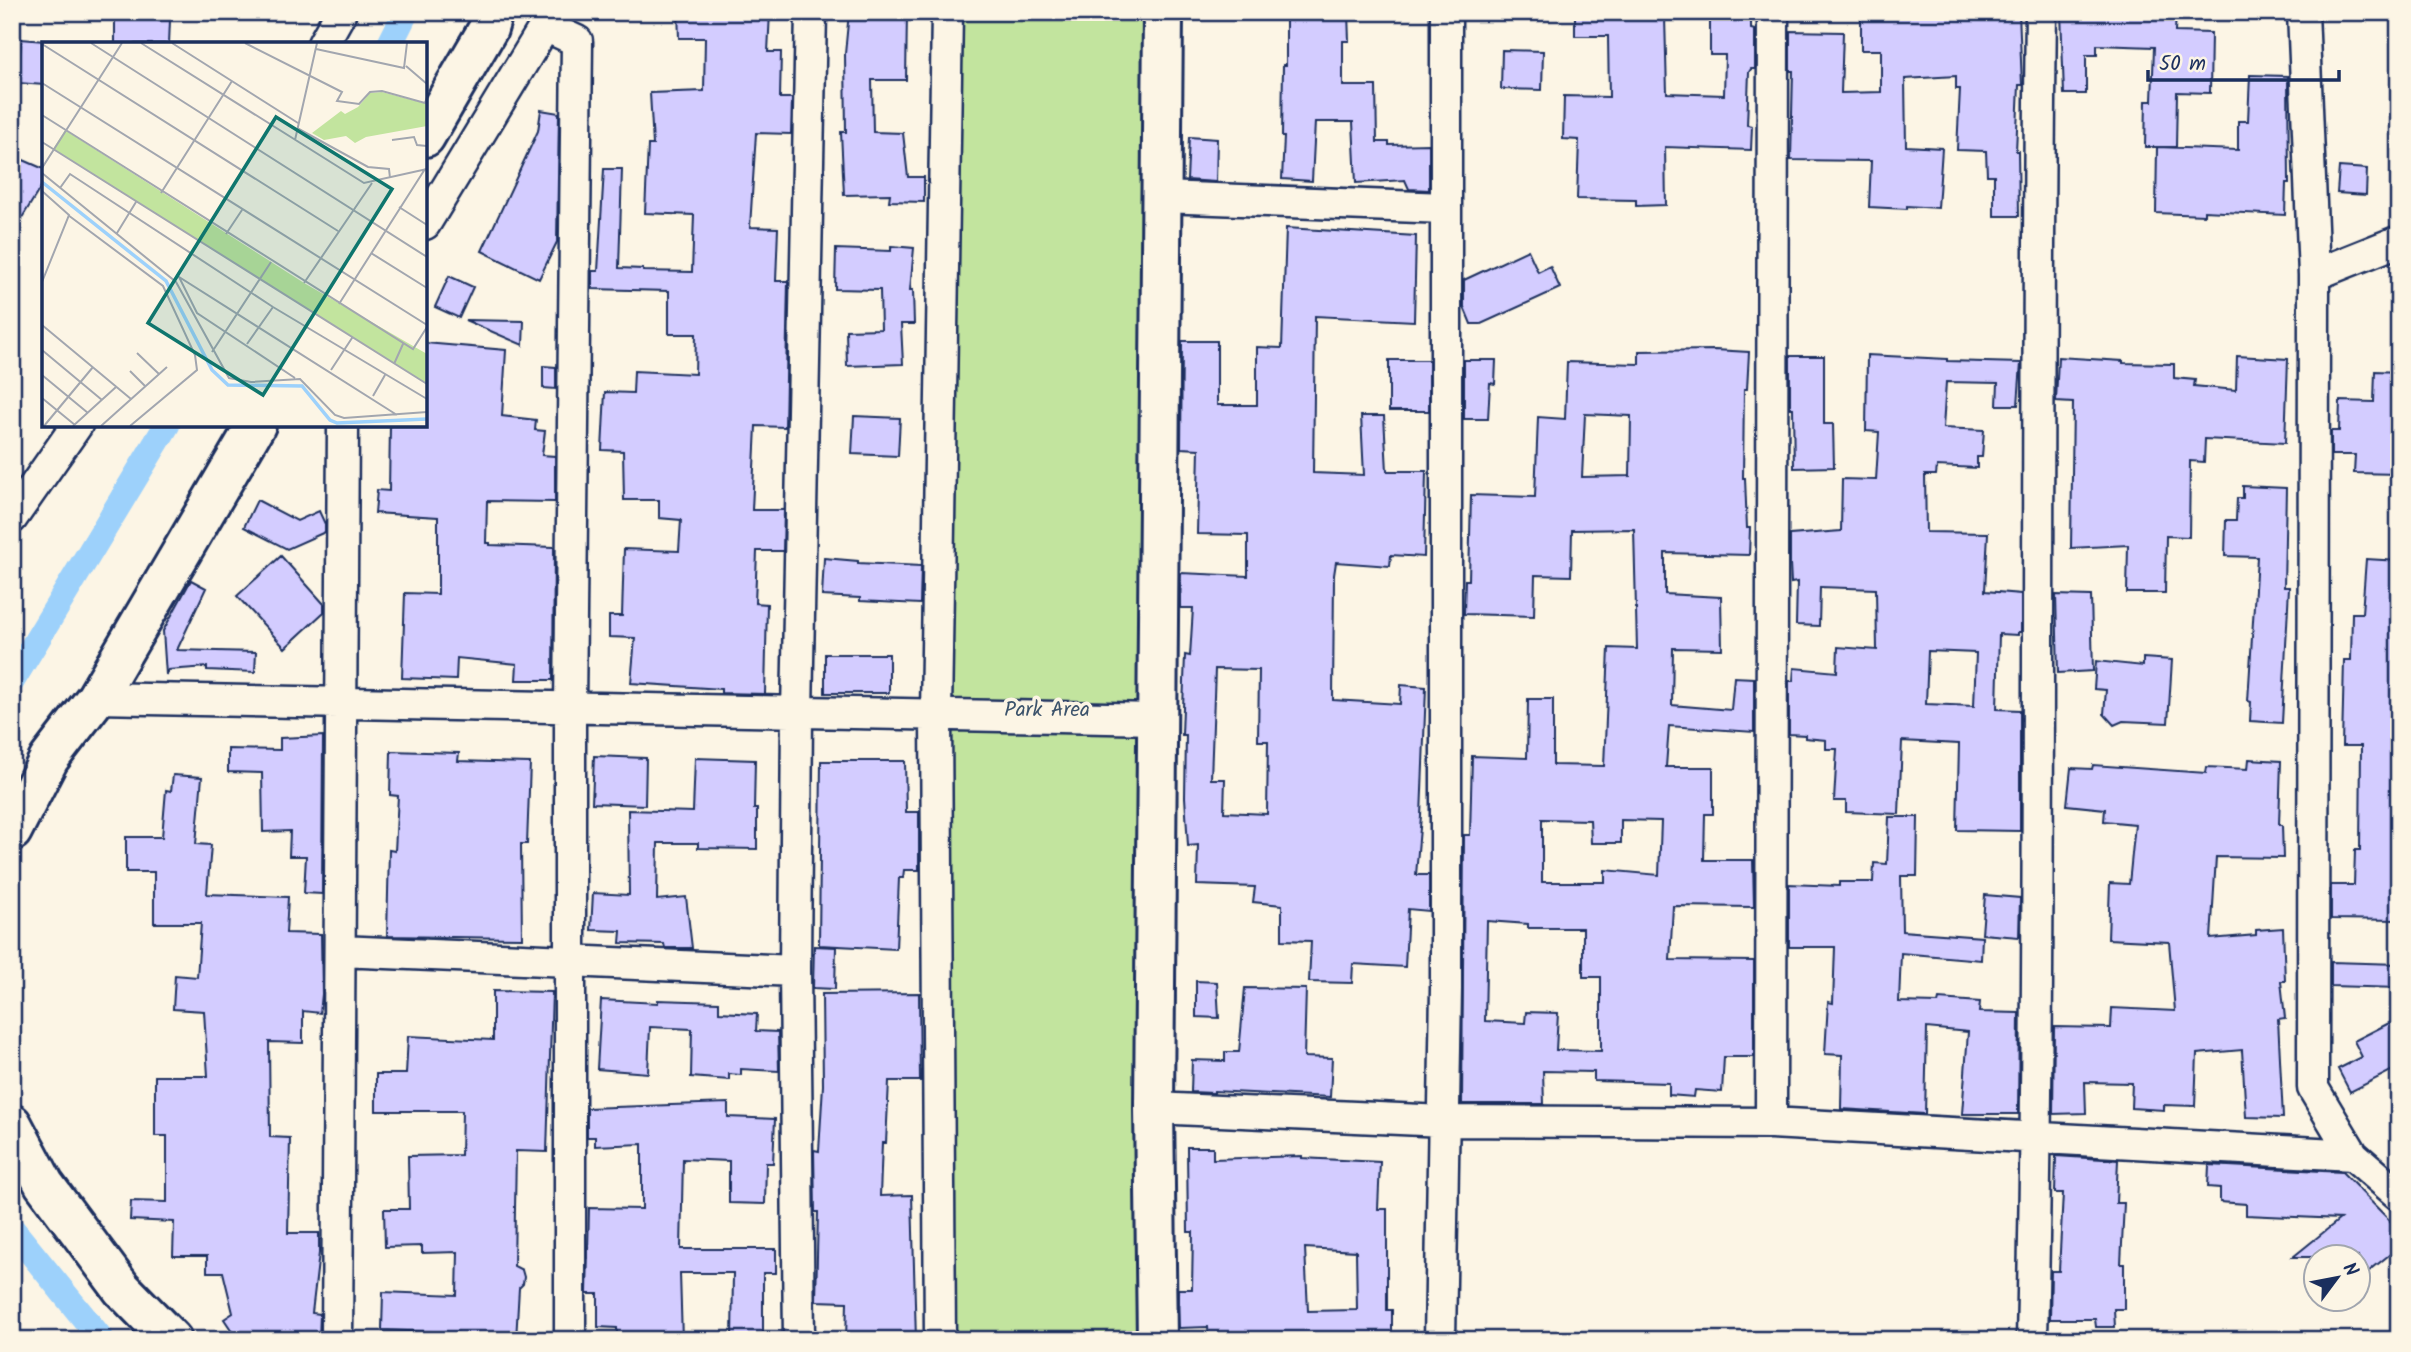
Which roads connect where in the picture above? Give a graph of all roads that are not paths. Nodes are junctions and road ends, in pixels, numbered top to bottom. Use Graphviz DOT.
graph roads {
  1 [pos="341,12"];
  2 [pos="493,12"];
  3 [pos="811,12"];
  4 [pos="947,12"];
  5 [pos="1163,12"];
  6 [pos="1446,12"];
  7 [pos="1773,12"];
  8 [pos="2041,12"];
  9 [pos="2302,12"];
  10 [pos="324,42"];
  11 [pos="427,134"];
  12 [pos="1162,197"];
  13 [pos="1445,208"];
  14 [pos="427,221"];
  15 [pos="2399,241"];
  16 [pos="2314,275"];
  17 [pos="76,427"];
  18 [pos="255,427"];
  19 [pos="343,427"];
  20 [pos="12,519"];
  21 [pos="96,698"];
  22 [pos="342,703"];
  23 [pos="570,708"];
  24 [pos="797,712"];
  25 [pos="936,715"];
  26 [pos="1157,719"];
  27 [pos="12,831"];
  28 [pos="340,951"];
  29 [pos="570,960"];
  30 [pos="795,971"];
  31 [pos="1154,1108"];
  32 [pos="1444,1121"];
  33 [pos="1771,1123"];
  34 [pos="12,1124"];
  35 [pos="2036,1138"];
  36 [pos="2353,1155"];
  37 [pos="2399,1195"];
  38 [pos="172,1340"];
  39 [pos="337,1340"];
  40 [pos="570,1340"];
  41 [pos="799,1340"];
  42 [pos="940,1340"];
  43 [pos="1157,1340"];
  44 [pos="1440,1340"];
  45 [pos="2032,1340"];
  1 -- 10 [label="street"];
  2 -- 11 [label="street"];
  3 -- 24 [label="street"];
  4 -- 25 [label="street"];
  5 -- 12 [label="street"];
  6 -- 13 [label="street"];
  7 -- 33 [label="street"];
  8 -- 35 [label="street"];
  9 -- 16 [label="street"];
  12 -- 13 [label="street"];
  12 -- 26 [label="street"];
  13 -- 32 [label="street"];
  14 -- 23 [label="street"];
  15 -- 16 [label="street"];
  16 -- 36 [label="street"];
  17 -- 20 [label="street"];
  18 -- 21 [label="street"];
  19 -- 22 [label="street"];
  21 -- 22 [label="street"];
  21 -- 27 [label="street"];
  22 -- 23 [label="street"];
  22 -- 28 [label="street"];
  23 -- 24 [label="street"];
  23 -- 29 [label="street"];
  24 -- 25 [label="street"];
  24 -- 30 [label="street"];
  25 -- 26 [label="street"];
  25 -- 42 [label="street"];
  26 -- 31 [label="street"];
  28 -- 29 [label="street"];
  28 -- 39 [label="street"];
  29 -- 30 [label="street"];
  29 -- 40 [label="street"];
  30 -- 41 [label="street"];
  31 -- 32 [label="street"];
  31 -- 43 [label="street"];
  32 -- 33 [label="street"];
  32 -- 44 [label="street"];
  33 -- 35 [label="street"];
  34 -- 38 [label="street"];
  35 -- 36 [label="street"];
  35 -- 45 [label="street"];
  36 -- 37 [label="street"];
}
